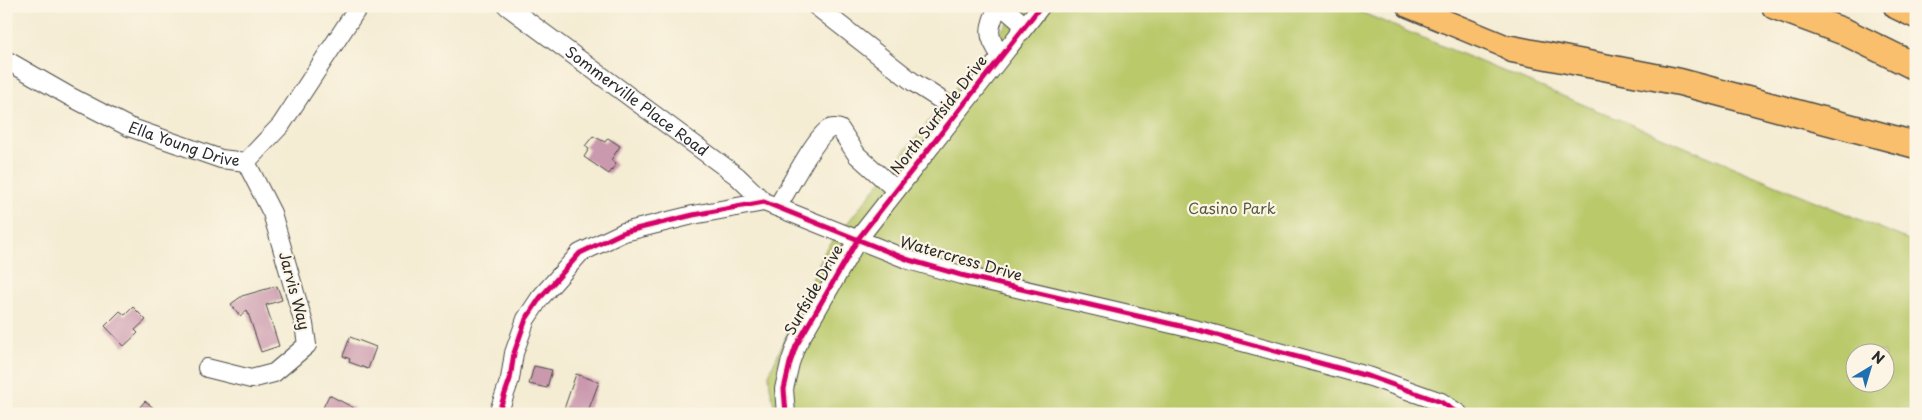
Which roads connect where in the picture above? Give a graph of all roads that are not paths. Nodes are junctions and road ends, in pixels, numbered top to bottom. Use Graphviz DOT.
graph roads {
  1 [pos="359,6"];
  2 [pos="507,6"];
  3 [pos="816,6"];
  4 [pos="1000,6"];
  5 [pos="1041,6"];
  6 [pos="1408,6"];
  7 [pos="1775,6"];
  8 [pos="1897,6"];
  9 [pos="1916,15"];
  10 [pos="1025,26"];
  11 [pos="1512,49"];
  12 [pos="1001,56"];
  13 [pos="6,60"];
  14 [pos="1916,67"];
  15 [pos="958,111"];
  16 [pos="1916,144"];
  17 [pos="246,162"];
  18 [pos="896,190"];
  19 [pos="771,204"];
  20 [pos="858,239"];
  21 [pos="207,368"];
  22 [pos="498,414"];
  23 [pos="786,414"];
  24 [pos="1459,414"];
  1 -- 17 [label="street, Ella Young Drive"];
  2 -- 19 [label="street, Sommerville Place Road"];
  3 -- 15 [label="street"];
  4 -- 10 [label="street"];
  4 -- 12 [label="street"];
  5 -- 10 [label="street, North Surfside Drive"];
  6 -- 11 [label="main road"];
  7 -- 14 [label="highway"];
  8 -- 9 [label="highway"];
  10 -- 12 [label="street, North Surfside Drive"];
  11 -- 16 [label="highway"];
  12 -- 15 [label="street, North Surfside Drive"];
  13 -- 17 [label="street, Ella Young Drive"];
  15 -- 18 [label="street, North Surfside Drive"];
  17 -- 21 [label="street, Jarvis Way"];
  18 -- 19 [label="street"];
  18 -- 20 [label="street, North Surfside Drive"];
  19 -- 20 [label="street, Watercress Drive"];
  19 -- 22 [label="street"];
  20 -- 23 [label="street, Surfside Drive"];
  20 -- 24 [label="street, Watercress Drive"];
}
